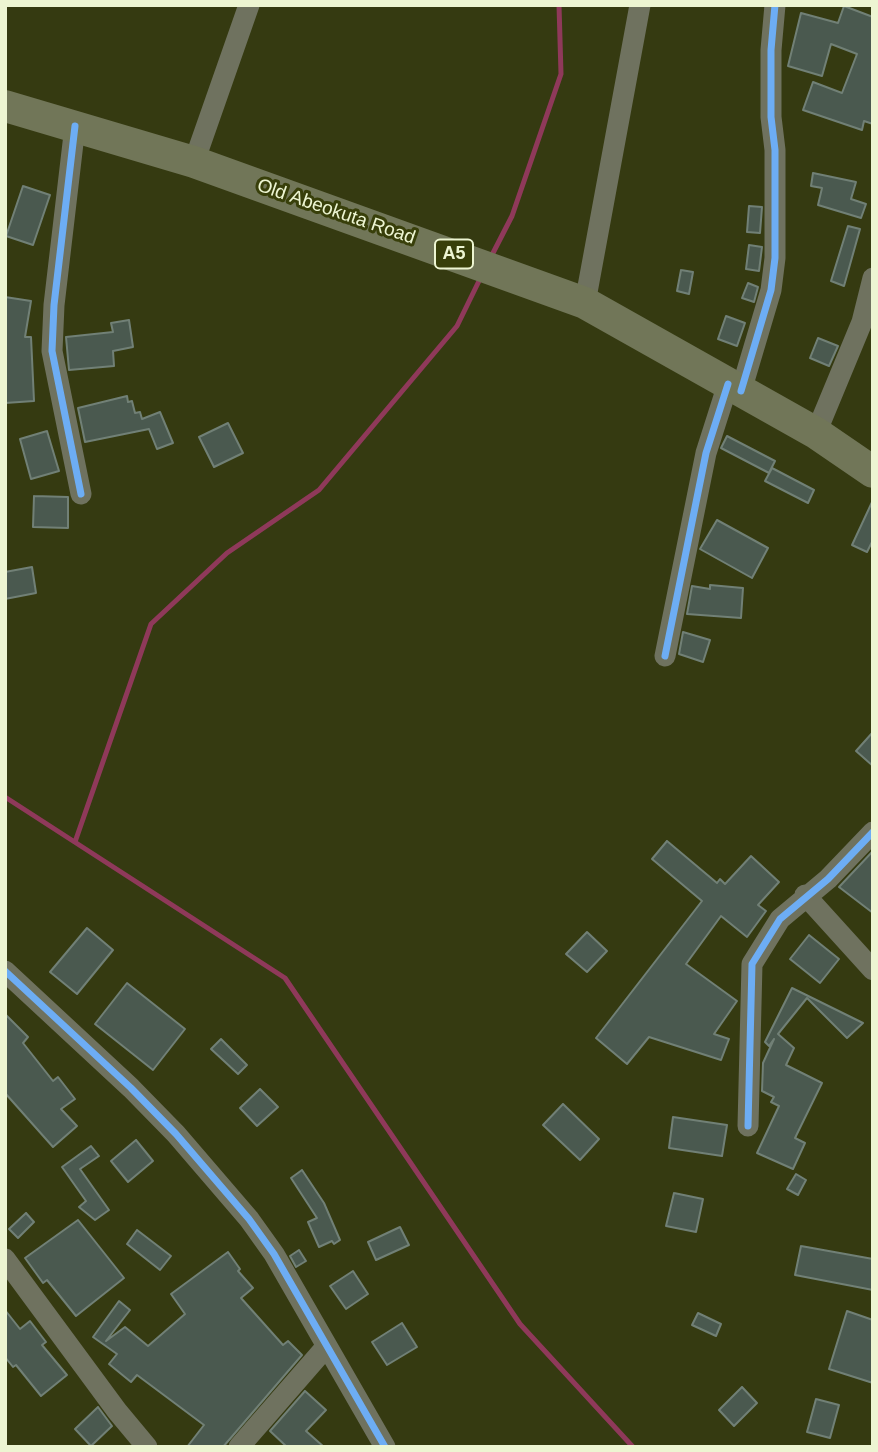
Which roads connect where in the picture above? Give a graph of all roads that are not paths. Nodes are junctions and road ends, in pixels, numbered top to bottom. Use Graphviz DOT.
graph roads {
  1 [pos="249,5"];
  2 [pos="640,5"];
  3 [pos="775,5"];
  4 [pos="5,106"];
  5 [pos="75,126"];
  6 [pos="194,162"];
  7 [pos="873,278"];
  8 [pos="585,303"];
  9 [pos="734,388"];
  10 [pos="816,433"];
  11 [pos="873,472"];
  12 [pos="81,494"];
  13 [pos="665,656"];
  14 [pos="873,832"];
  15 [pos="805,895"];
  16 [pos="873,970"];
  17 [pos="5,971"];
  18 [pos="748,1126"];
  19 [pos="5,1259"];
  20 [pos="326,1347"];
  21 [pos="147,1447"];
  22 [pos="239,1447"];
  23 [pos="385,1447"];
  1 -- 6 [label="street"];
  2 -- 8 [label="street"];
  3 -- 9 [label="street"];
  4 -- 5 [label="highway, Old Abeokuta Road / A5"];
  5 -- 6 [label="highway, Old Abeokuta Road / A5"];
  5 -- 12 [label="street"];
  6 -- 8 [label="highway, Old Abeokuta Road / A5"];
  7 -- 10 [label="street"];
  8 -- 9 [label="highway, Old Abeokuta Road / A5"];
  9 -- 10 [label="highway, Old Abeokuta Road / A5"];
  9 -- 13 [label="street"];
  10 -- 11 [label="highway, Old Abeokuta Road / A5"];
  14 -- 15 [label="street"];
  15 -- 16 [label="street"];
  15 -- 18 [label="street"];
  17 -- 20 [label="street"];
  19 -- 21 [label="street"];
  20 -- 22 [label="street"];
  20 -- 23 [label="street"];
}
